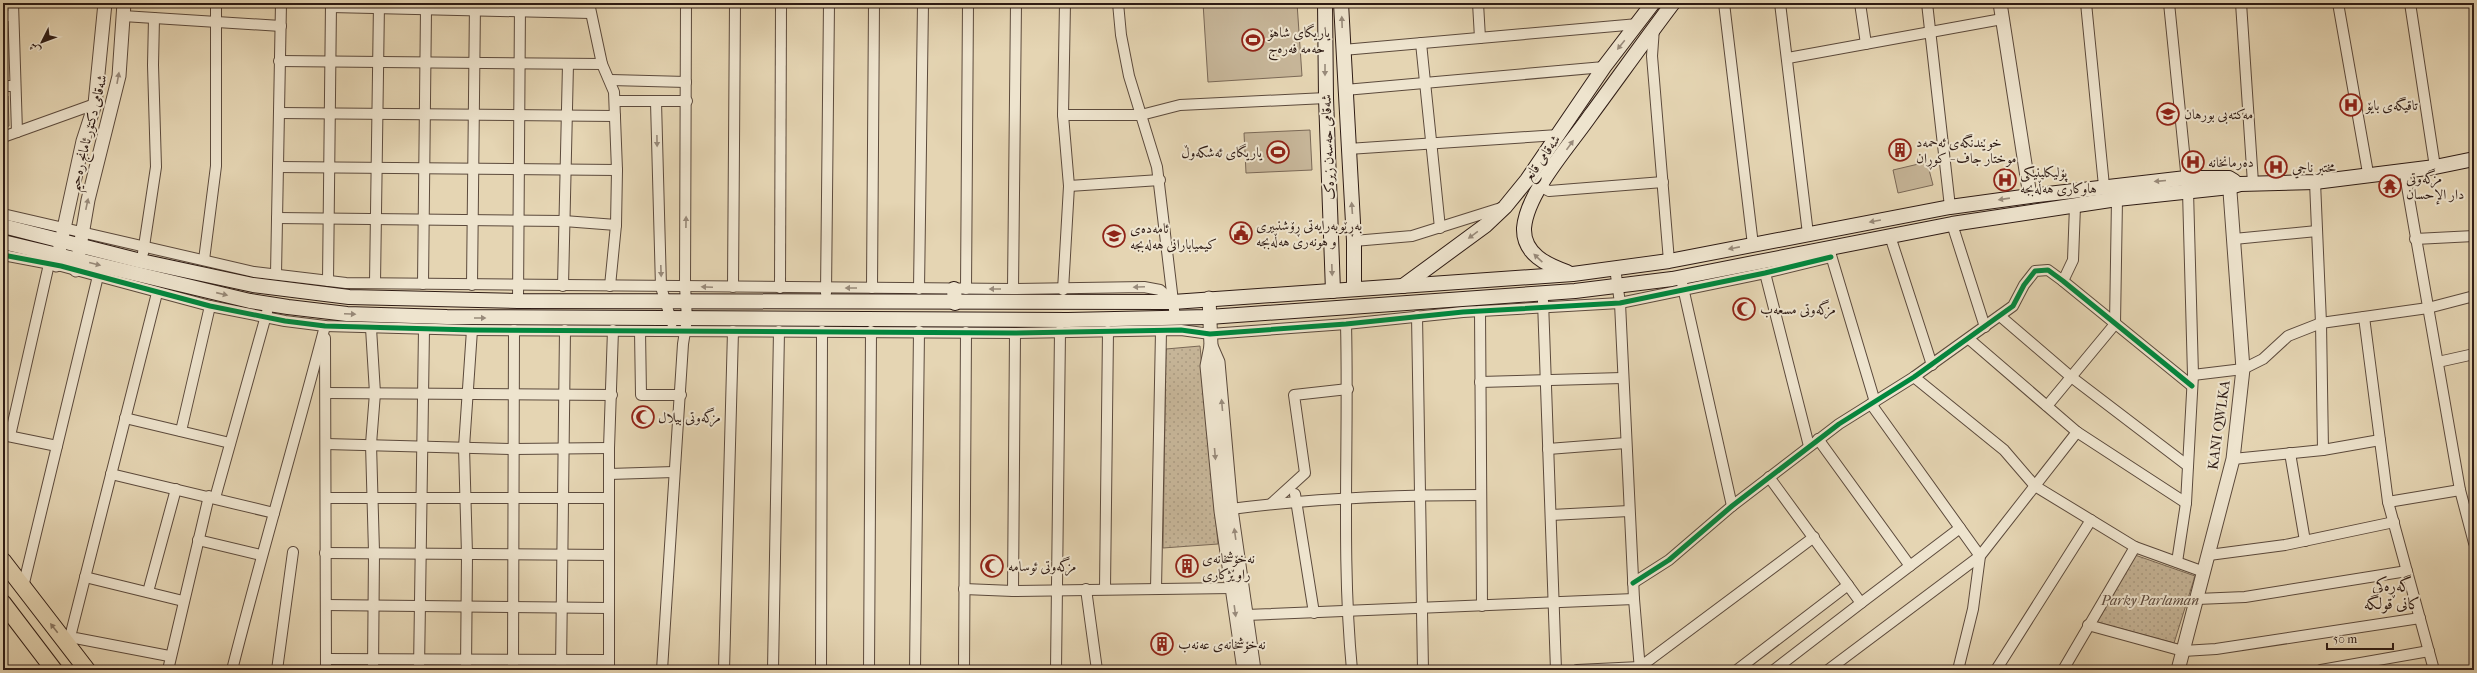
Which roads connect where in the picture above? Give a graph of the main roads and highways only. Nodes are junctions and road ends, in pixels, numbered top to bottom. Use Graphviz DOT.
graph roads {
  1 [pos="1325,3"];
  2 [pos="1341,3"];
  3 [pos="1653,3"];
  4 [pos="1673,3"];
  5 [pos="2474,159"];
  6 [pos="1537,165"];
  7 [pos="1549,174"];
  8 [pos="2187,185"];
  9 [pos="3,226"];
  10 [pos="3,242"];
  11 [pos="1573,274"];
  12 [pos="1403,286"];
  13 [pos="1354,289"];
  14 [pos="1333,290"];
  15 [pos="3,561"];
  16 [pos="3,603"];
  17 [pos="54,670"];
  18 [pos="87,670"];
  1 -- 14 [label="main road, شەقامی حەسەن زیرەک, one-way"];
  13 -- 2 [label="main road, شەقامی حەسەن زیرەک, one-way"];
  3 -- 6 [label="main road, شەقامی قانع, one-way"];
  7 -- 4 [label="main road, شەقامی قانع, one-way"];
  5 -- 8 [label="main road"];
  6 -- 7 [label="main road"];
  6 -- 12 [label="main road, شەقامی قانع, one-way"];
  11 -- 7 [label="main road, شەقامی قانع, one-way"];
  10 -- 8 [label="main road, one-way"];
  8 -- 11 [label="main road, one-way"];
  9 -- 14 [label="main road"];
  11 -- 12 [label="main road"];
  12 -- 13 [label="main road"];
  13 -- 14 [label="main road"];
  18 -- 15 [label="main road, one-way"];
  16 -- 17 [label="main road"];
}
